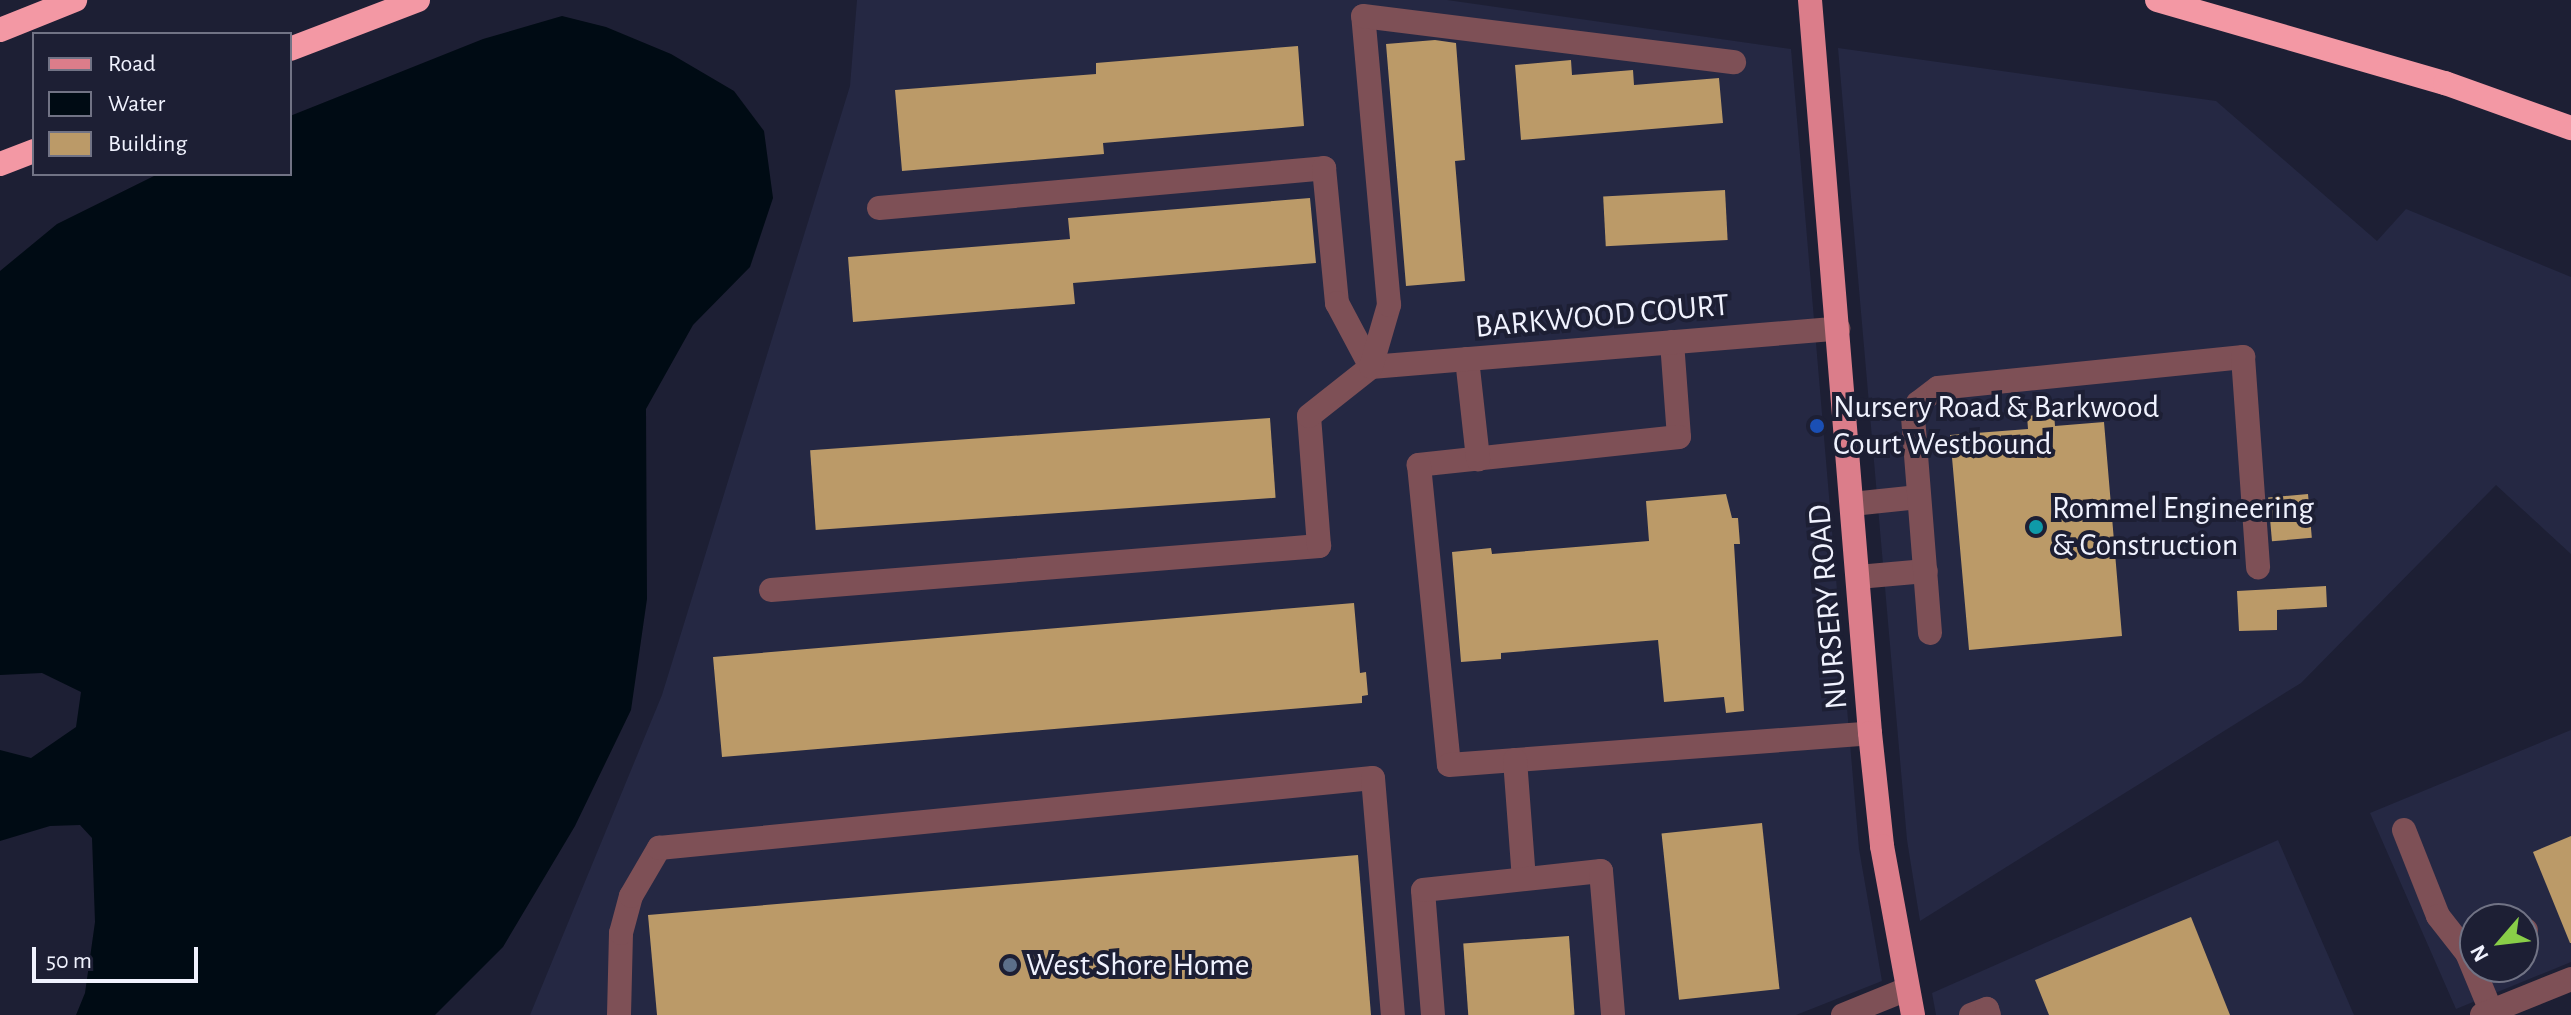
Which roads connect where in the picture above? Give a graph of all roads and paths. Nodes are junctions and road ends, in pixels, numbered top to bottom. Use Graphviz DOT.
graph roads {
  1 [pos="75,0"];
  2 [pos="418,0"];
  3 [pos="1810,0"];
  4 [pos="2157,0"];
  5 [pos="0,30"];
  6 [pos="292,48"];
  7 [pos="1734,62"];
  8 [pos="2571,128"];
  9 [pos="32,152"];
  10 [pos="0,164"];
  11 [pos="879,208"];
  12 [pos="1838,329"];
  13 [pos="1672,342"];
  14 [pos="1467,359"];
  15 [pos="1371,367"];
  16 [pos="1478,459"];
  17 [pos="1919,497"];
  18 [pos="1852,504"];
  19 [pos="2258,567"];
  20 [pos="1926,571"];
  21 [pos="1858,577"];
  22 [pos="771,590"];
  23 [pos="1930,633"];
  24 [pos="1870,733"];
  25 [pos="1515,760"];
  26 [pos="2404,830"];
  27 [pos="1524,879"];
  28 [pos="2459,939"];
  29 [pos="2571,979"];
  30 [pos="2479,983"];
  31 [pos="1907,989"];
  32 [pos="2486,1013"];
  33 [pos="619,1015"];
  34 [pos="1393,1015"];
  35 [pos="1433,1015"];
  36 [pos="1613,1015"];
  37 [pos="1843,1015"];
  38 [pos="1913,1015"];
  39 [pos="1971,1015"];
  40 [pos="1989,1015"];
  1 -- 5 [label="highway"];
  2 -- 6 [label="highway"];
  3 -- 12 [label="main road, NURSERY ROAD"];
  4 -- 8 [label="highway"];
  7 -- 15 [label="street"];
  9 -- 10 [label="highway"];
  11 -- 15 [label="street"];
  12 -- 13 [label="street, BARKWOOD COURT"];
  12 -- 18 [label="main road, NURSERY ROAD"];
  13 -- 14 [label="street, BARKWOOD COURT"];
  13 -- 16 [label="street"];
  14 -- 15 [label="street, BARKWOOD COURT"];
  14 -- 16 [label="street"];
  15 -- 22 [label="street"];
  16 -- 25 [label="street"];
  17 -- 18 [label="street"];
  17 -- 19 [label="street"];
  17 -- 20 [label="street"];
  18 -- 21 [label="main road, NURSERY ROAD"];
  20 -- 21 [label="street"];
  20 -- 23 [label="street"];
  21 -- 24 [label="main road, NURSERY ROAD"];
  24 -- 25 [label="street"];
  24 -- 31 [label="main road, NURSERY ROAD"];
  25 -- 27 [label="street"];
  26 -- 28 [label="street"];
  27 -- 35 [label="street"];
  27 -- 36 [label="street"];
  29 -- 32 [label="street"];
  30 -- 32 [label="street"];
  31 -- 37 [label="street"];
  31 -- 38 [label="main road, NURSERY ROAD"];
  33 -- 34 [label="street"];
  39 -- 40 [label="street"];
}
